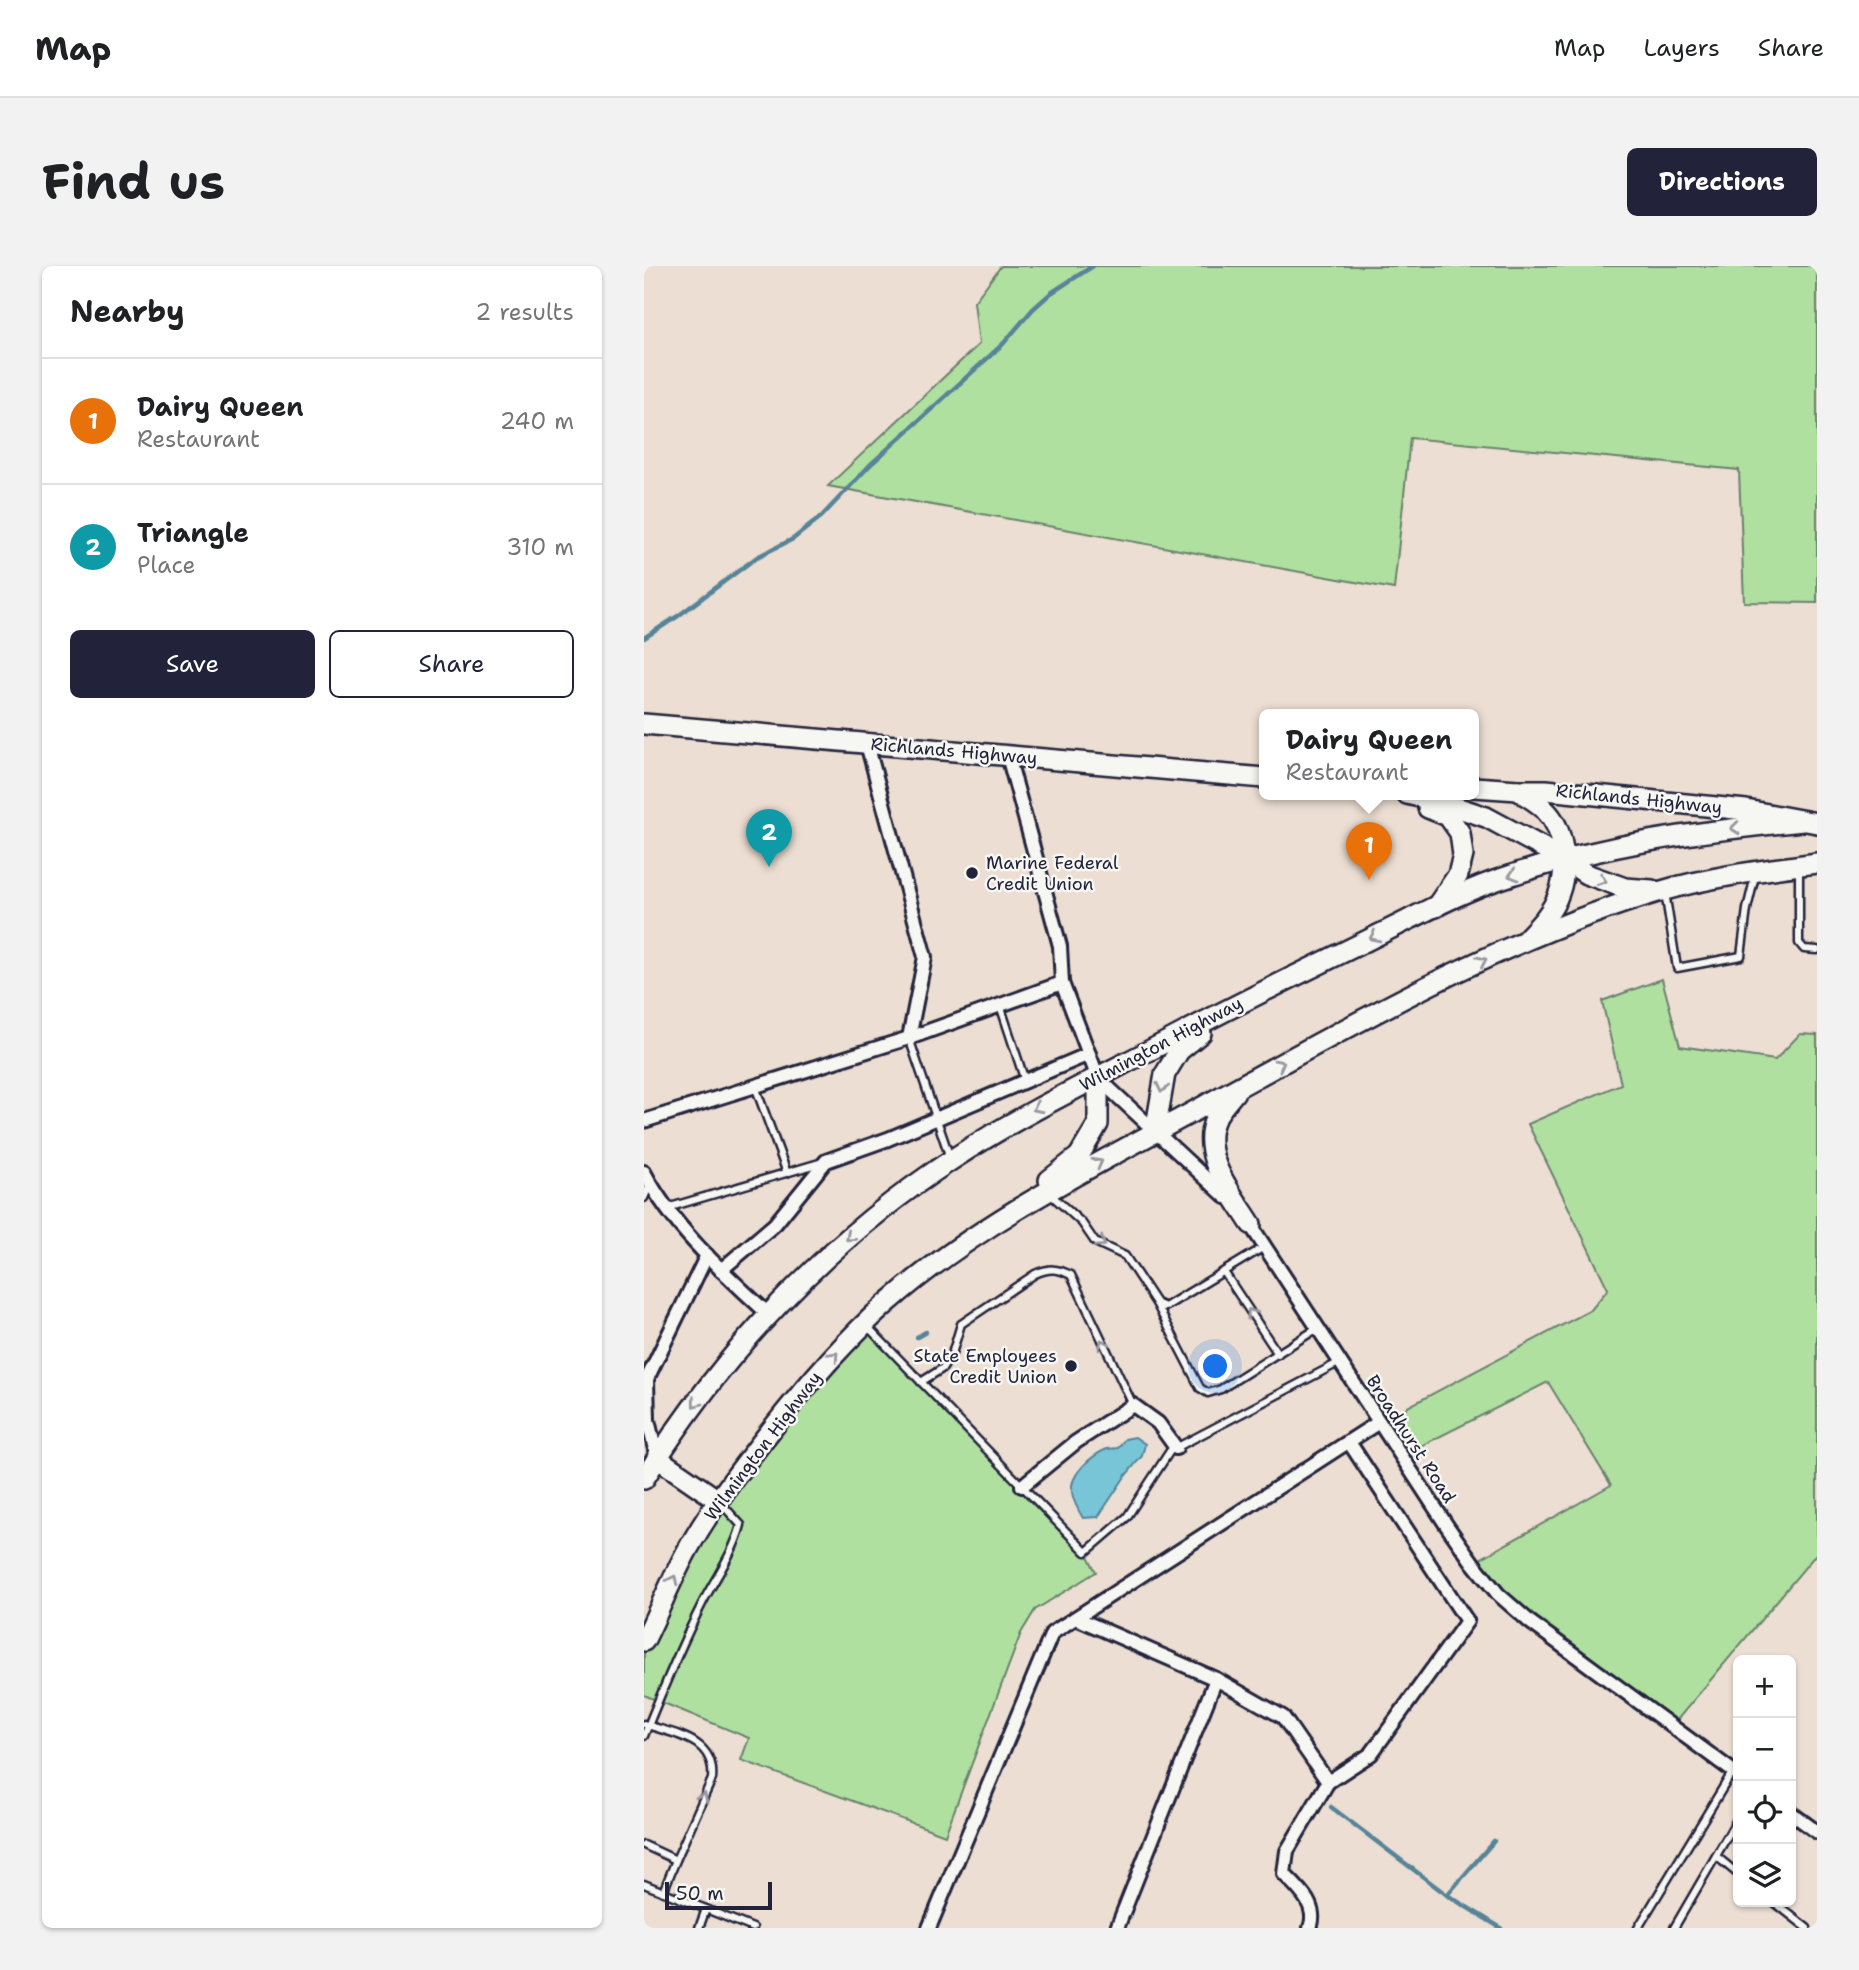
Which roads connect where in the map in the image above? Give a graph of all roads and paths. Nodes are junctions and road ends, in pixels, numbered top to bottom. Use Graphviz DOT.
graph roads {
  1 [pos="644,724"];
  2 [pos="867,744"];
  3 [pos="1008,756"];
  4 [pos="1259,778"];
  5 [pos="1479,787"];
  6 [pos="1518,790"];
  7 [pos="1409,800"];
  8 [pos="1432,800"];
  9 [pos="1810,822"];
  10 [pos="1564,859"];
  11 [pos="1808,864"];
  12 [pos="1756,872"];
  13 [pos="1663,891"];
  14 [pos="1435,908"];
  15 [pos="1523,942"];
  16 [pos="1817,950"];
  17 [pos="1062,984"];
  18 [pos="1239,1003"];
  19 [pos="1000,1005"];
  20 [pos="909,1038"];
  21 [pos="1089,1054"];
  22 [pos="1098,1078"];
  23 [pos="1025,1081"];
  24 [pos="755,1086"];
  25 [pos="1240,1086"];
  26 [pos="935,1119"];
  27 [pos="644,1121"];
  28 [pos="1155,1132"];
  29 [pos="951,1160"];
  30 [pos="826,1161"];
  31 [pos="787,1173"];
  32 [pos="647,1178"];
  33 [pos="1047,1192"];
  34 [pos="644,1198"];
  35 [pos="667,1208"];
  36 [pos="1014,1210"];
  37 [pos="1251,1224"];
  38 [pos="1266,1247"];
  39 [pos="707,1255"];
  40 [pos="721,1270"];
  41 [pos="1224,1272"];
  42 [pos="1156,1303"];
  43 [pos="768,1314"];
  44 [pos="865,1324"];
  45 [pos="1318,1328"];
  46 [pos="1278,1354"];
  47 [pos="1340,1362"];
  48 [pos="645,1378"];
  49 [pos="921,1382"];
  50 [pos="1133,1405"];
  51 [pos="1379,1422"];
  52 [pos="1349,1442"];
  53 [pos="1176,1448"];
  54 [pos="657,1458"];
  55 [pos="644,1479"];
  56 [pos="1022,1486"];
  57 [pos="718,1500"];
  58 [pos="1076,1618"];
  59 [pos="644,1641"];
  60 [pos="1216,1679"];
  61 [pos="646,1724"];
  62 [pos="644,1736"];
  63 [pos="1733,1771"];
  64 [pos="1733,1778"];
  65 [pos="1328,1782"];
  66 [pos="1796,1817"];
  67 [pos="1733,1827"];
  68 [pos="1817,1832"];
  69 [pos="644,1845"];
  70 [pos="1716,1856"];
  71 [pos="676,1860"];
  72 [pos="1733,1870"];
  73 [pos="644,1884"];
  74 [pos="663,1892"];
  75 [pos="1780,1907"];
  76 [pos="706,1909"];
  77 [pos="699,1928"];
  78 [pos="753,1928"];
  79 [pos="929,1928"];
  80 [pos="1117,1928"];
  81 [pos="1310,1928"];
  82 [pos="1638,1928"];
  83 [pos="1674,1928"];
  84 [pos="1807,1928"];
  1 -- 2 [label="main road, Richlands Highway"];
  2 -- 3 [label="main road, Richlands Highway"];
  2 -- 20 [label="street"];
  3 -- 4 [label="main road, Richlands Highway"];
  3 -- 17 [label="street"];
  5 -- 6 [label="main road, Richlands Highway"];
  6 -- 9 [label="main road, Richlands Highway"];
  6 -- 10 [label="main road"];
  7 -- 14 [label="main road"];
  8 -- 10 [label="main road"];
  9 -- 10 [label="main road, Wilmington Highway, one-way"];
  10 -- 13 [label="main road, one-way"];
  10 -- 14 [label="main road, Wilmington Highway, one-way"];
  10 -- 15 [label="main road"];
  11 -- 12 [label="main road"];
  11 -- 16 [label="lane"];
  12 -- 13 [label="main road"];
  12 -- 13 [label="lane"];
  13 -- 15 [label="main road, Wilmington Highway"];
  14 -- 18 [label="main road, Wilmington Highway, one-way"];
  25 -- 15 [label="main road, Wilmington Highway, one-way"];
  17 -- 19 [label="street"];
  17 -- 21 [label="street"];
  18 -- 22 [label="main road, Wilmington Highway"];
  18 -- 28 [label="main road, one-way"];
  19 -- 20 [label="street"];
  19 -- 23 [label="lane"];
  20 -- 24 [label="street"];
  20 -- 26 [label="lane"];
  21 -- 22 [label="street"];
  21 -- 23 [label="street"];
  22 -- 28 [label="street, Broadhurst Road"];
  22 -- 29 [label="main road, Wilmington Highway, one-way"];
  22 -- 36 [label="main road"];
  23 -- 26 [label="street"];
  24 -- 27 [label="street"];
  24 -- 31 [label="lane"];
  25 -- 28 [label="main road, Wilmington Highway"];
  25 -- 37 [label="main road"];
  26 -- 29 [label="lane"];
  26 -- 30 [label="street"];
  33 -- 28 [label="main road, Wilmington Highway, one-way"];
  28 -- 37 [label="street, Broadhurst Road"];
  29 -- 43 [label="main road, Wilmington Highway, one-way"];
  30 -- 31 [label="lane"];
  30 -- 40 [label="street"];
  31 -- 35 [label="lane"];
  32 -- 34 [label="lane"];
  32 -- 35 [label="street"];
  33 -- 36 [label="main road, Wilmington Highway"];
  33 -- 42 [label="lane, one-way"];
  35 -- 39 [label="street"];
  36 -- 44 [label="main road, Wilmington Highway"];
  37 -- 38 [label="street, Broadhurst Road"];
  38 -- 41 [label="lane"];
  38 -- 45 [label="street, Broadhurst Road"];
  39 -- 40 [label="street"];
  39 -- 48 [label="street"];
  40 -- 43 [label="street"];
  41 -- 42 [label="lane"];
  46 -- 41 [label="lane, one-way"];
  42 -- 46 [label="lane"];
  43 -- 54 [label="main road, Wilmington Highway, one-way"];
  44 -- 49 [label="lane"];
  57 -- 44 [label="main road, Wilmington Highway, one-way"];
  45 -- 46 [label="lane"];
  45 -- 47 [label="street, Broadhurst Road"];
  47 -- 51 [label="street, Broadhurst Road"];
  47 -- 53 [label="lane"];
  48 -- 54 [label="street"];
  50 -- 49 [label="lane, one-way"];
  49 -- 56 [label="lane"];
  50 -- 53 [label="street"];
  50 -- 56 [label="street"];
  51 -- 52 [label="street"];
  51 -- 63 [label="street, Broadhurst Road"];
  52 -- 58 [label="street"];
  52 -- 65 [label="street"];
  53 -- 56 [label="lane"];
  54 -- 55 [label="main road, Wilmington Highway"];
  54 -- 57 [label="main road"];
  59 -- 57 [label="main road, Wilmington Highway, one-way"];
  57 -- 61 [label="lane"];
  58 -- 60 [label="street"];
  58 -- 79 [label="street"];
  60 -- 65 [label="street"];
  60 -- 80 [label="street"];
  61 -- 62 [label="lane"];
  71 -- 61 [label="lane, one-way"];
  64 -- 82 [label="lane"];
  65 -- 81 [label="street"];
  66 -- 68 [label="street"];
  67 -- 70 [label="lane"];
  69 -- 71 [label="lane"];
  70 -- 72 [label="lane"];
  70 -- 83 [label="lane"];
  71 -- 74 [label="lane"];
  73 -- 74 [label="lane"];
  74 -- 76 [label="lane"];
  75 -- 84 [label="lane"];
  76 -- 77 [label="lane"];
  76 -- 78 [label="lane"];
}
